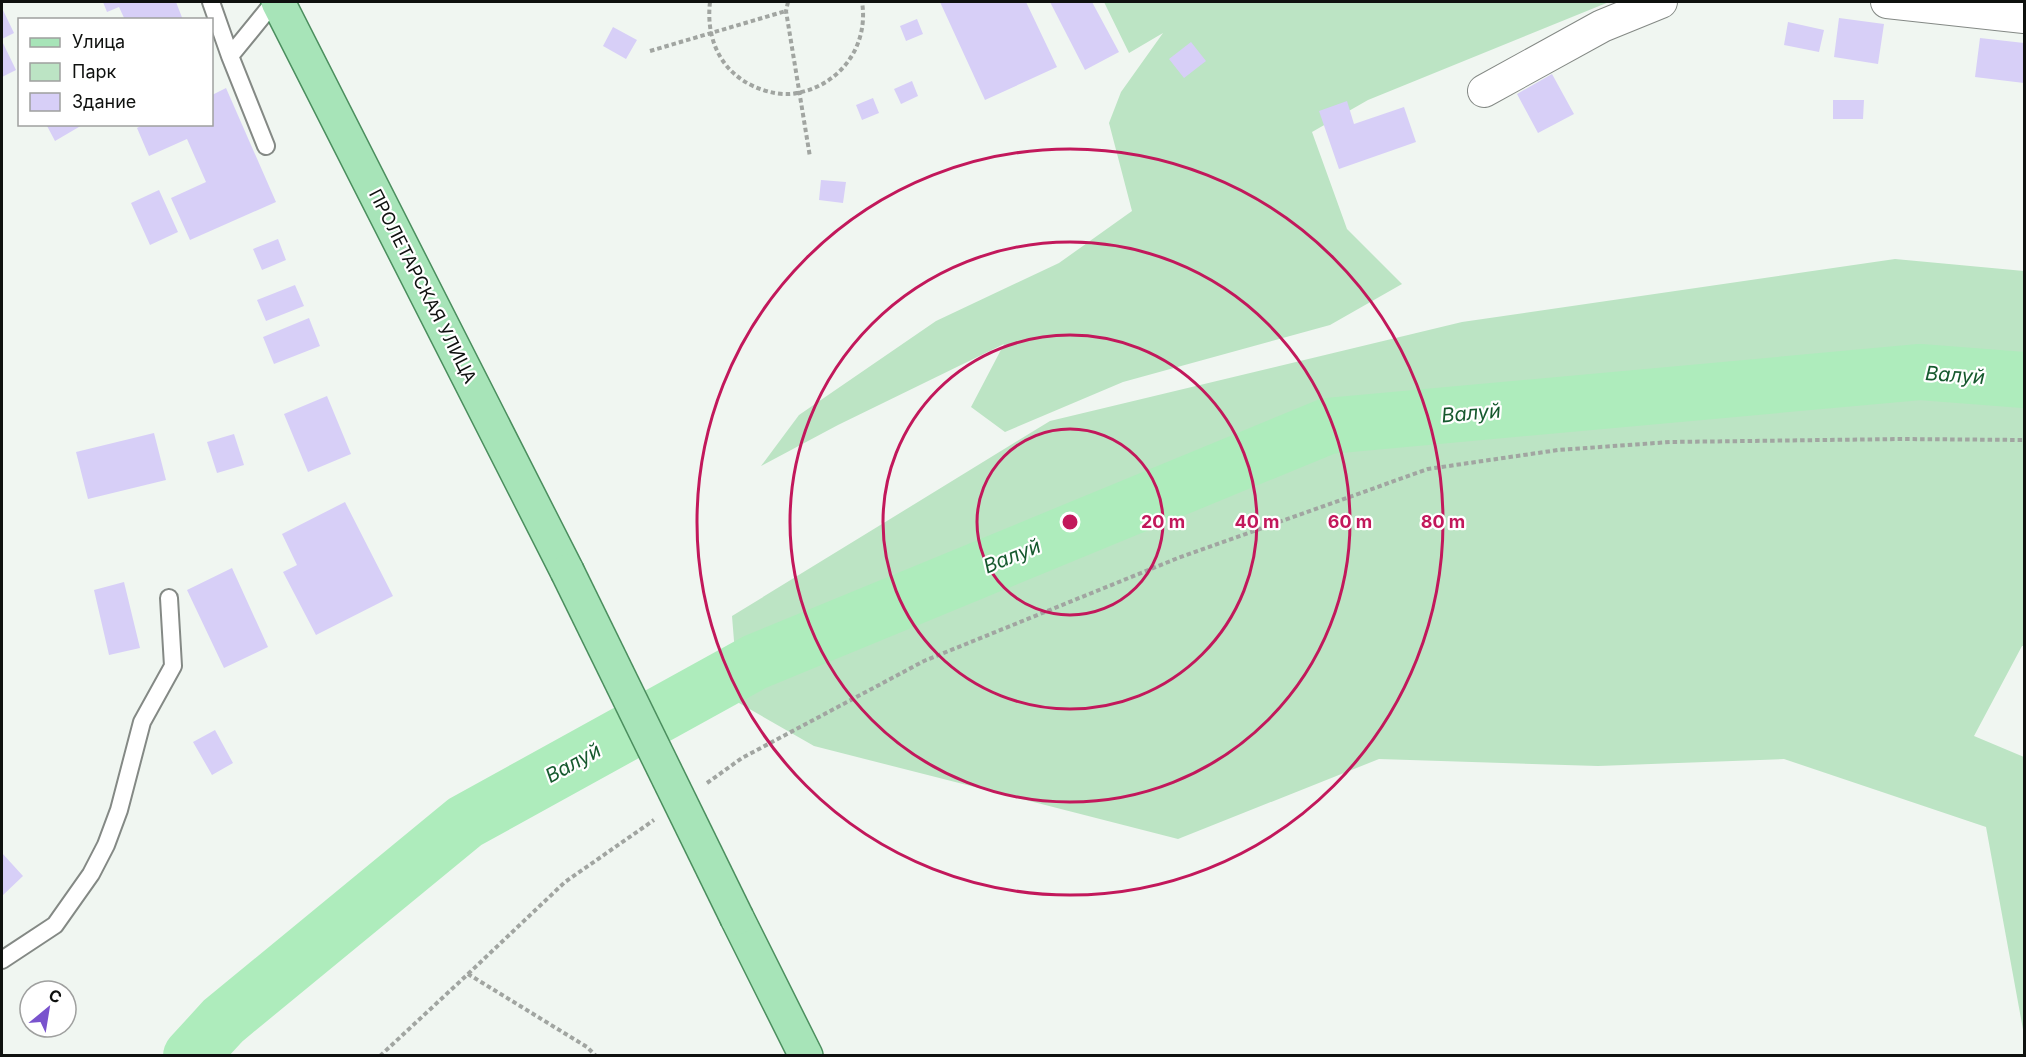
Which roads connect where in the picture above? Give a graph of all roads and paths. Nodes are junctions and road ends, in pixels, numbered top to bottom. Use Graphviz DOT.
graph roads {
  1 [pos="211,2"];
  2 [pos="276,2"];
  3 [pos="710,2"];
  4 [pos="788,2"];
  5 [pos="861,2"];
  6 [pos="1661,2"];
  7 [pos="1887,2"];
  8 [pos="786,11"];
  9 [pos="2025,17"];
  10 [pos="710,33"];
  11 [pos="650,51"];
  12 [pos="230,56"];
  13 [pos="1484,91"];
  14 [pos="799,92"];
  15 [pos="266,146"];
  16 [pos="810,157"];
  17 [pos="2025,440"];
  18 [pos="169,598"];
  19 [pos="705,784"];
  20 [pos="658,817"];
  21 [pos="2,960"];
  22 [pos="468,974"];
  23 [pos="380,1056"];
  24 [pos="596,1056"];
  25 [pos="806,1056"];
  1 -- 12 [label="lane"];
  2 -- 12 [label="lane"];
  2 -- 25 [label="main road, ПРОЛЕТАРСКАЯ УЛИЦА, bridge"];
  3 -- 10 [label="path"];
  4 -- 8 [label="path"];
  5 -- 14 [label="path"];
  6 -- 13 [label="street"];
  7 -- 9 [label="street"];
  8 -- 10 [label="path"];
  8 -- 14 [label="path"];
  10 -- 11 [label="path"];
  10 -- 14 [label="path"];
  12 -- 15 [label="lane"];
  14 -- 16 [label="path"];
  17 -- 19 [label="path"];
  18 -- 21 [label="lane"];
  20 -- 22 [label="path"];
  22 -- 23 [label="path"];
  22 -- 24 [label="path"];
}
